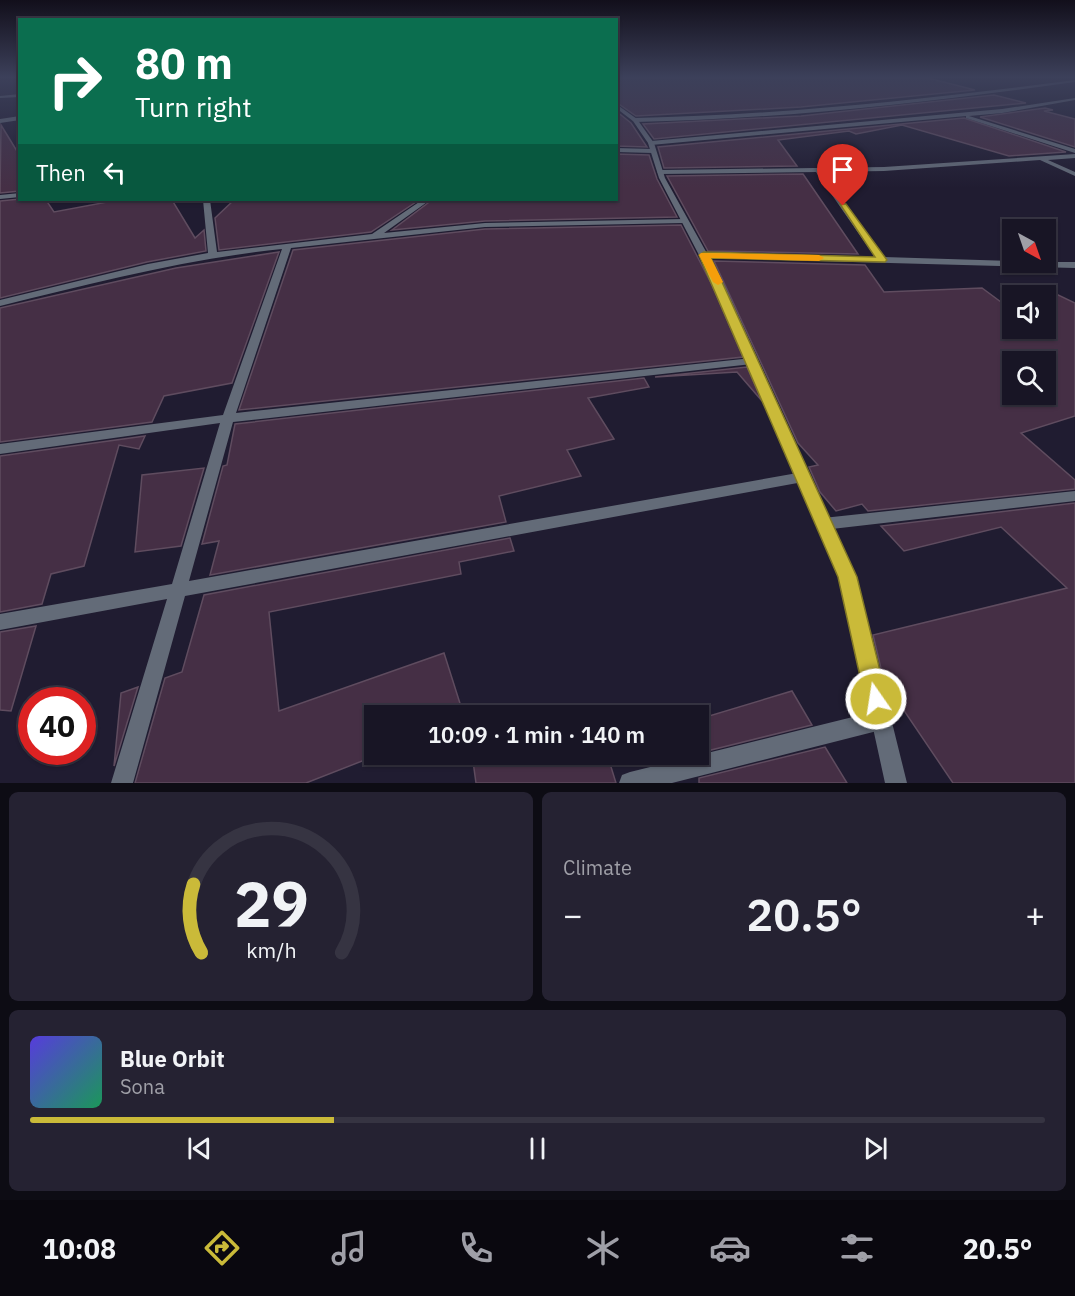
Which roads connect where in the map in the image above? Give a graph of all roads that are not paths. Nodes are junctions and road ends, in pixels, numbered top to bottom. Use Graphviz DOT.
graph roads {
  1 [pos="628,115"];
  2 [pos="775,115"];
  3 [pos="961,115"];
  4 [pos="966,115"];
  5 [pos="18,118"];
  6 [pos="635,120"];
  7 [pos="0,121"];
  8 [pos="652,147"];
  9 [pos="618,150"];
  10 [pos="1075,151"];
  11 [pos="1075,156"];
  12 [pos="1039,159"];
  13 [pos="818,170"];
  14 [pos="660,171"];
  15 [pos="1075,174"];
  16 [pos="18,195"];
  17 [pos="0,196"];
  18 [pos="206,201"];
  19 [pos="425,201"];
  20 [pos="684,221"];
  21 [pos="374,237"];
  22 [pos="287,246"];
  23 [pos="213,255"];
  24 [pos="704,255"];
  25 [pos="882,260"];
  26 [pos="1075,265"];
  27 [pos="0,303"];
  28 [pos="752,361"];
  29 [pos="228,418"];
  30 [pos="0,449"];
  31 [pos="803,477"];
  32 [pos="1075,496"];
  33 [pos="823,524"];
  34 [pos="179,589"];
  35 [pos="0,622"];
  36 [pos="881,720"];
  37 [pos="122,783"];
  38 [pos="630,783"];
  39 [pos="896,783"];
  1 -- 6 [label="street"];
  2 -- 6 [label="street"];
  3 -- 4 [label="street"];
  3 -- 8 [label="street"];
  3 -- 10 [label="street"];
  5 -- 7 [label="street"];
  6 -- 8 [label="street"];
  8 -- 9 [label="street"];
  8 -- 14 [label="street"];
  11 -- 12 [label="street"];
  12 -- 13 [label="street"];
  12 -- 15 [label="street"];
  13 -- 14 [label="street"];
  13 -- 25 [label="street"];
  14 -- 20 [label="street"];
  16 -- 17 [label="street"];
  18 -- 23 [label="street"];
  19 -- 21 [label="street"];
  20 -- 21 [label="street"];
  20 -- 24 [label="street"];
  21 -- 22 [label="street"];
  22 -- 23 [label="street"];
  22 -- 29 [label="street"];
  23 -- 27 [label="street"];
  24 -- 25 [label="street"];
  24 -- 28 [label="street"];
  25 -- 26 [label="street"];
  28 -- 29 [label="street"];
  28 -- 31 [label="street"];
  29 -- 30 [label="street"];
  29 -- 34 [label="street"];
  31 -- 33 [label="street"];
  31 -- 34 [label="street"];
  32 -- 33 [label="street"];
  33 -- 36 [label="street"];
  34 -- 35 [label="street"];
  34 -- 37 [label="street"];
  36 -- 38 [label="street"];
  36 -- 39 [label="street"];
}
